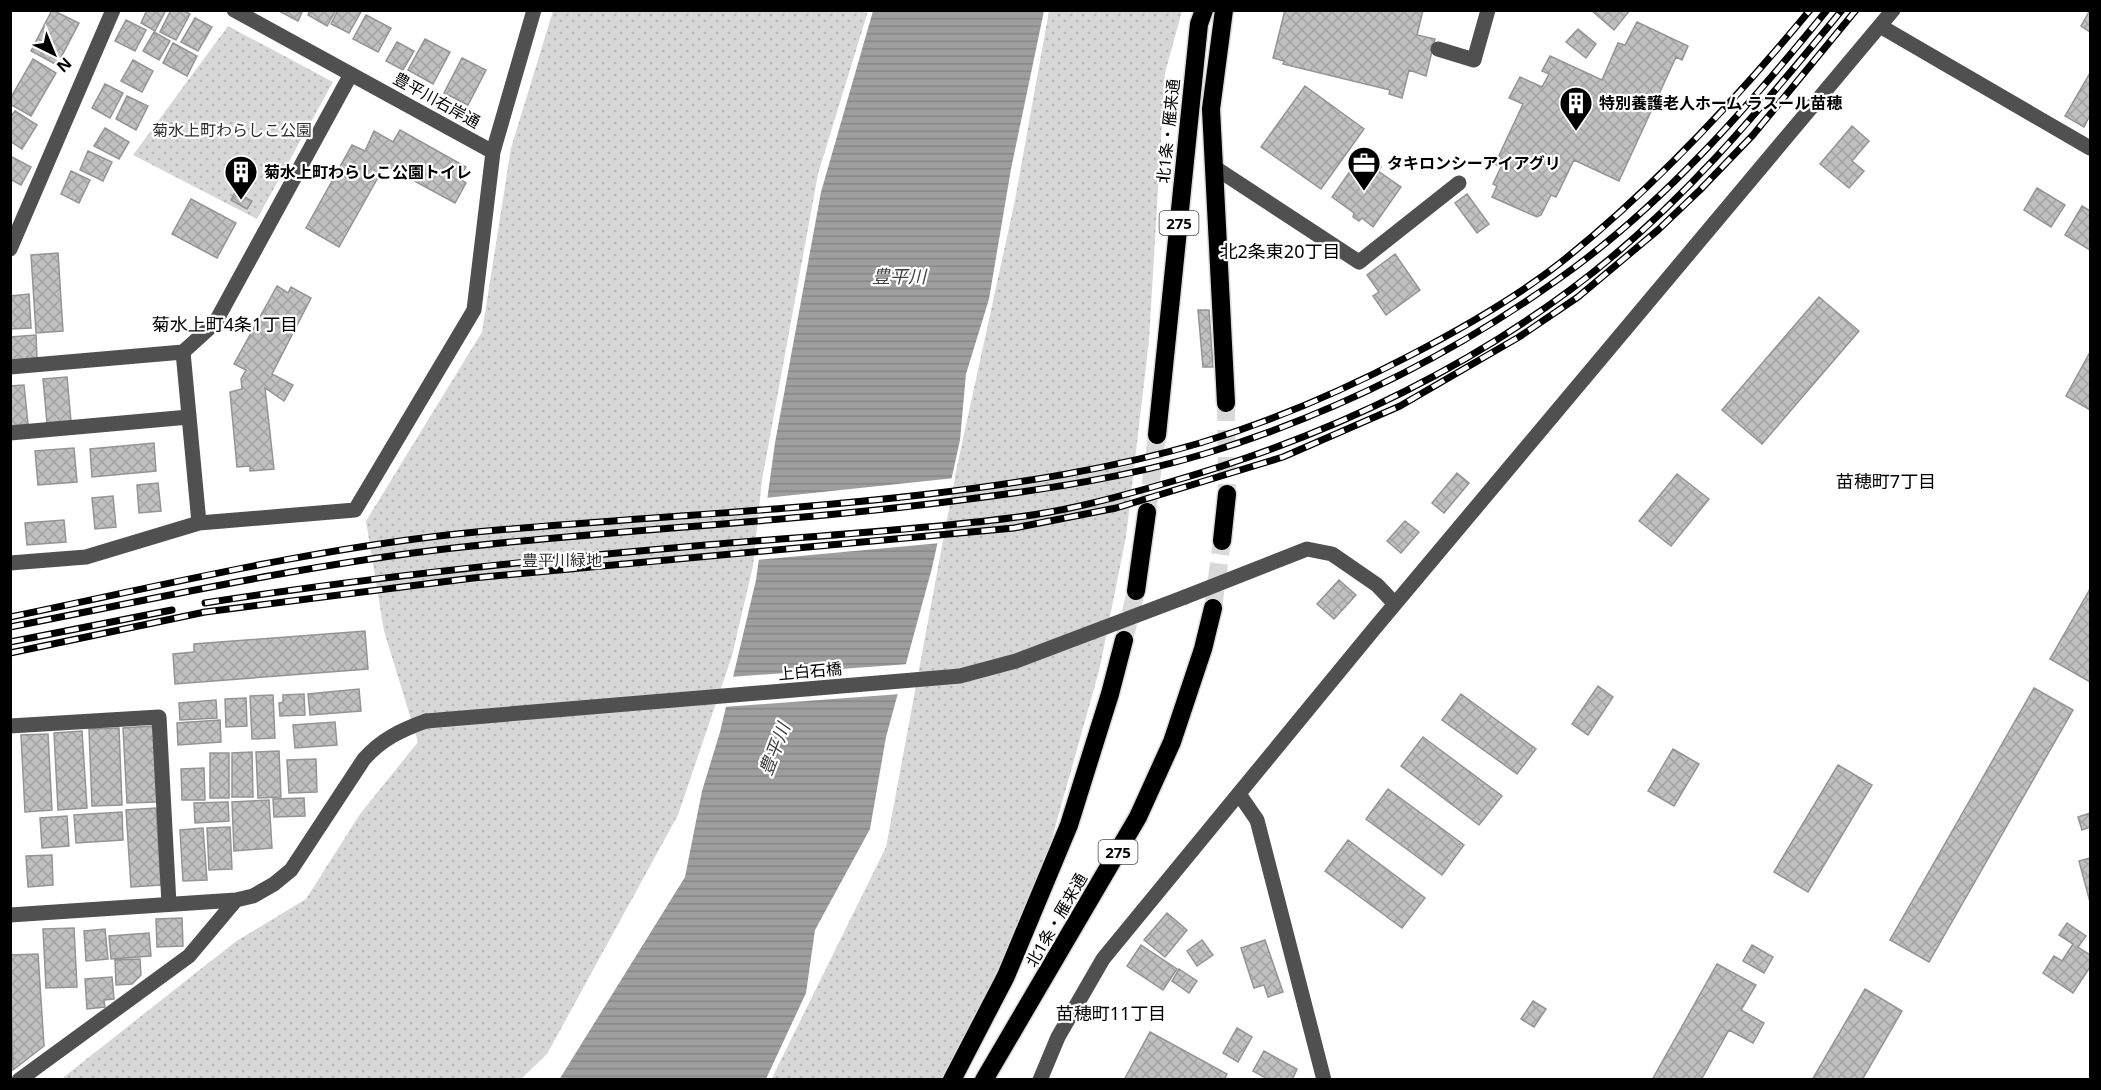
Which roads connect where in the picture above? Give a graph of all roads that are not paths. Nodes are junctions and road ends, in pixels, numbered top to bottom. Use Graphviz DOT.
graph roads {
  1 [pos="113,10"];
  2 [pos="234,10"];
  3 [pos="534,10"];
  4 [pos="1204,10"];
  5 [pos="1224,10"];
  6 [pos="1488,10"];
  7 [pos="1893,10"];
  8 [pos="1880,26"];
  9 [pos="1438,50"];
  10 [pos="351,74"];
  11 [pos="2091,148"];
  12 [pos="493,152"];
  13 [pos="1214,167"];
  14 [pos="1459,183"];
  15 [pos="10,249"];
  16 [pos="183,352"];
  17 [pos="10,367"];
  18 [pos="1226,403"];
  19 [pos="189,417"];
  20 [pos="10,433"];
  21 [pos="1157,435"];
  22 [pos="1227,494"];
  23 [pos="1147,512"];
  24 [pos="199,523"];
  25 [pos="1222,542"];
  26 [pos="10,563"];
  27 [pos="1136,591"];
  28 [pos="1395,604"];
  29 [pos="1213,608"];
  30 [pos="1124,640"];
  31 [pos="10,726"];
  32 [pos="1239,794"];
  33 [pos="236,900"];
  34 [pos="169,904"];
  35 [pos="10,915"];
  36 [pos="19,1080"];
  37 [pos="952,1080"];
  38 [pos="984,1080"];
  39 [pos="1040,1080"];
  40 [pos="1324,1080"];
  1 -- 15 [label="street"];
  2 -- 10 [label="street, 豊平川右岸通"];
  3 -- 12 [label="street, 豊平川右岸通"];
  4 -- 21 [label="highway, 北1条・雁来通 / 275"];
  5 -- 13 [label="highway, 275"];
  6 -- 9 [label="street"];
  7 -- 8 [label="street"];
  8 -- 11 [label="street"];
  8 -- 28 [label="street"];
  10 -- 12 [label="street, 豊平川右岸通"];
  10 -- 16 [label="street"];
  12 -- 24 [label="street"];
  13 -- 14 [label="street"];
  13 -- 18 [label="highway, 275"];
  16 -- 17 [label="street"];
  16 -- 19 [label="street"];
  19 -- 20 [label="street"];
  19 -- 24 [label="street"];
  22 -- 25 [label="highway"];
  23 -- 27 [label="highway"];
  24 -- 26 [label="street"];
  28 -- 32 [label="street"];
  28 -- 33 [label="street, 上白石橋, bridge"];
  29 -- 38 [label="highway, 北1条・雁来通 / 275"];
  30 -- 37 [label="highway, 北1条・雁来通"];
  31 -- 34 [label="street"];
  32 -- 39 [label="street"];
  32 -- 40 [label="street"];
  33 -- 34 [label="street"];
  33 -- 36 [label="street"];
  34 -- 35 [label="street"];
}
